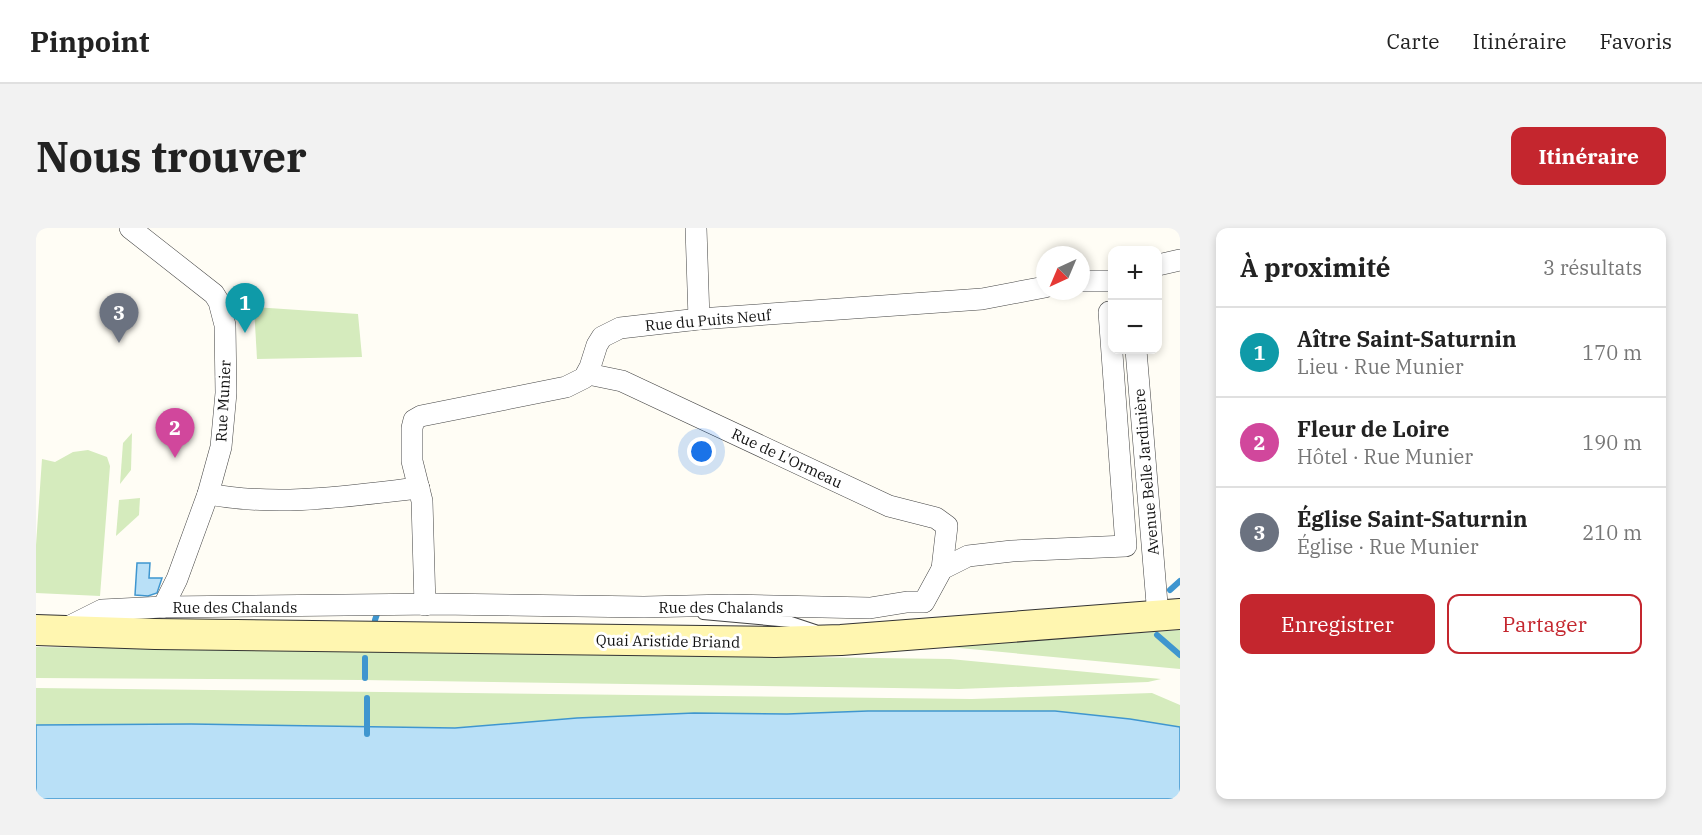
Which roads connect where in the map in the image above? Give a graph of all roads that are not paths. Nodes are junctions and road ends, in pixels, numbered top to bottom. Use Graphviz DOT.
graph roads {
  1 [pos="130,228"];
  2 [pos="696,228"];
  3 [pos="1180,260"];
  4 [pos="1162,264"];
  5 [pos="1090,281"];
  6 [pos="1108,281"];
  7 [pos="1036,289"];
  8 [pos="699,319"];
  9 [pos="1112,354"];
  10 [pos="1136,354"];
  11 [pos="588,374"];
  12 [pos="419,488"];
  13 [pos="208,494"];
  14 [pos="942,569"];
  15 [pos="425,605"];
  16 [pos="644,608"];
  17 [pos="1165,608"];
  18 [pos="159,621"];
  19 [pos="48,631"];
  20 [pos="841,640"];
  1 -- 13 [label="street, Rue Munier"];
  2 -- 8 [label="street"];
  3 -- 4 [label="street"];
  5 -- 6 [label="street"];
  7 -- 8 [label="street, Rue du Puits Neuf"];
  8 -- 11 [label="street, Rue du Puits Neuf"];
  9 -- 14 [label="street"];
  10 -- 17 [label="street, Avenue Belle Jardinière"];
  11 -- 12 [label="street"];
  11 -- 14 [label="street, Rue de L'Ormeau"];
  12 -- 13 [label="street"];
  12 -- 15 [label="street"];
  13 -- 18 [label="street, Rue Munier"];
  14 -- 16 [label="street, Rue des Chalands"];
  15 -- 16 [label="street, Rue des Chalands"];
  15 -- 18 [label="street, Rue des Chalands"];
  16 -- 20 [label="lane"];
  17 -- 20 [label="main road, Quai Aristide Briand"];
  18 -- 19 [label="main road, Quai Aristide Briand"];
  18 -- 19 [label="street, Rue des Chalands"];
  18 -- 20 [label="main road, Quai Aristide Briand"];
}
